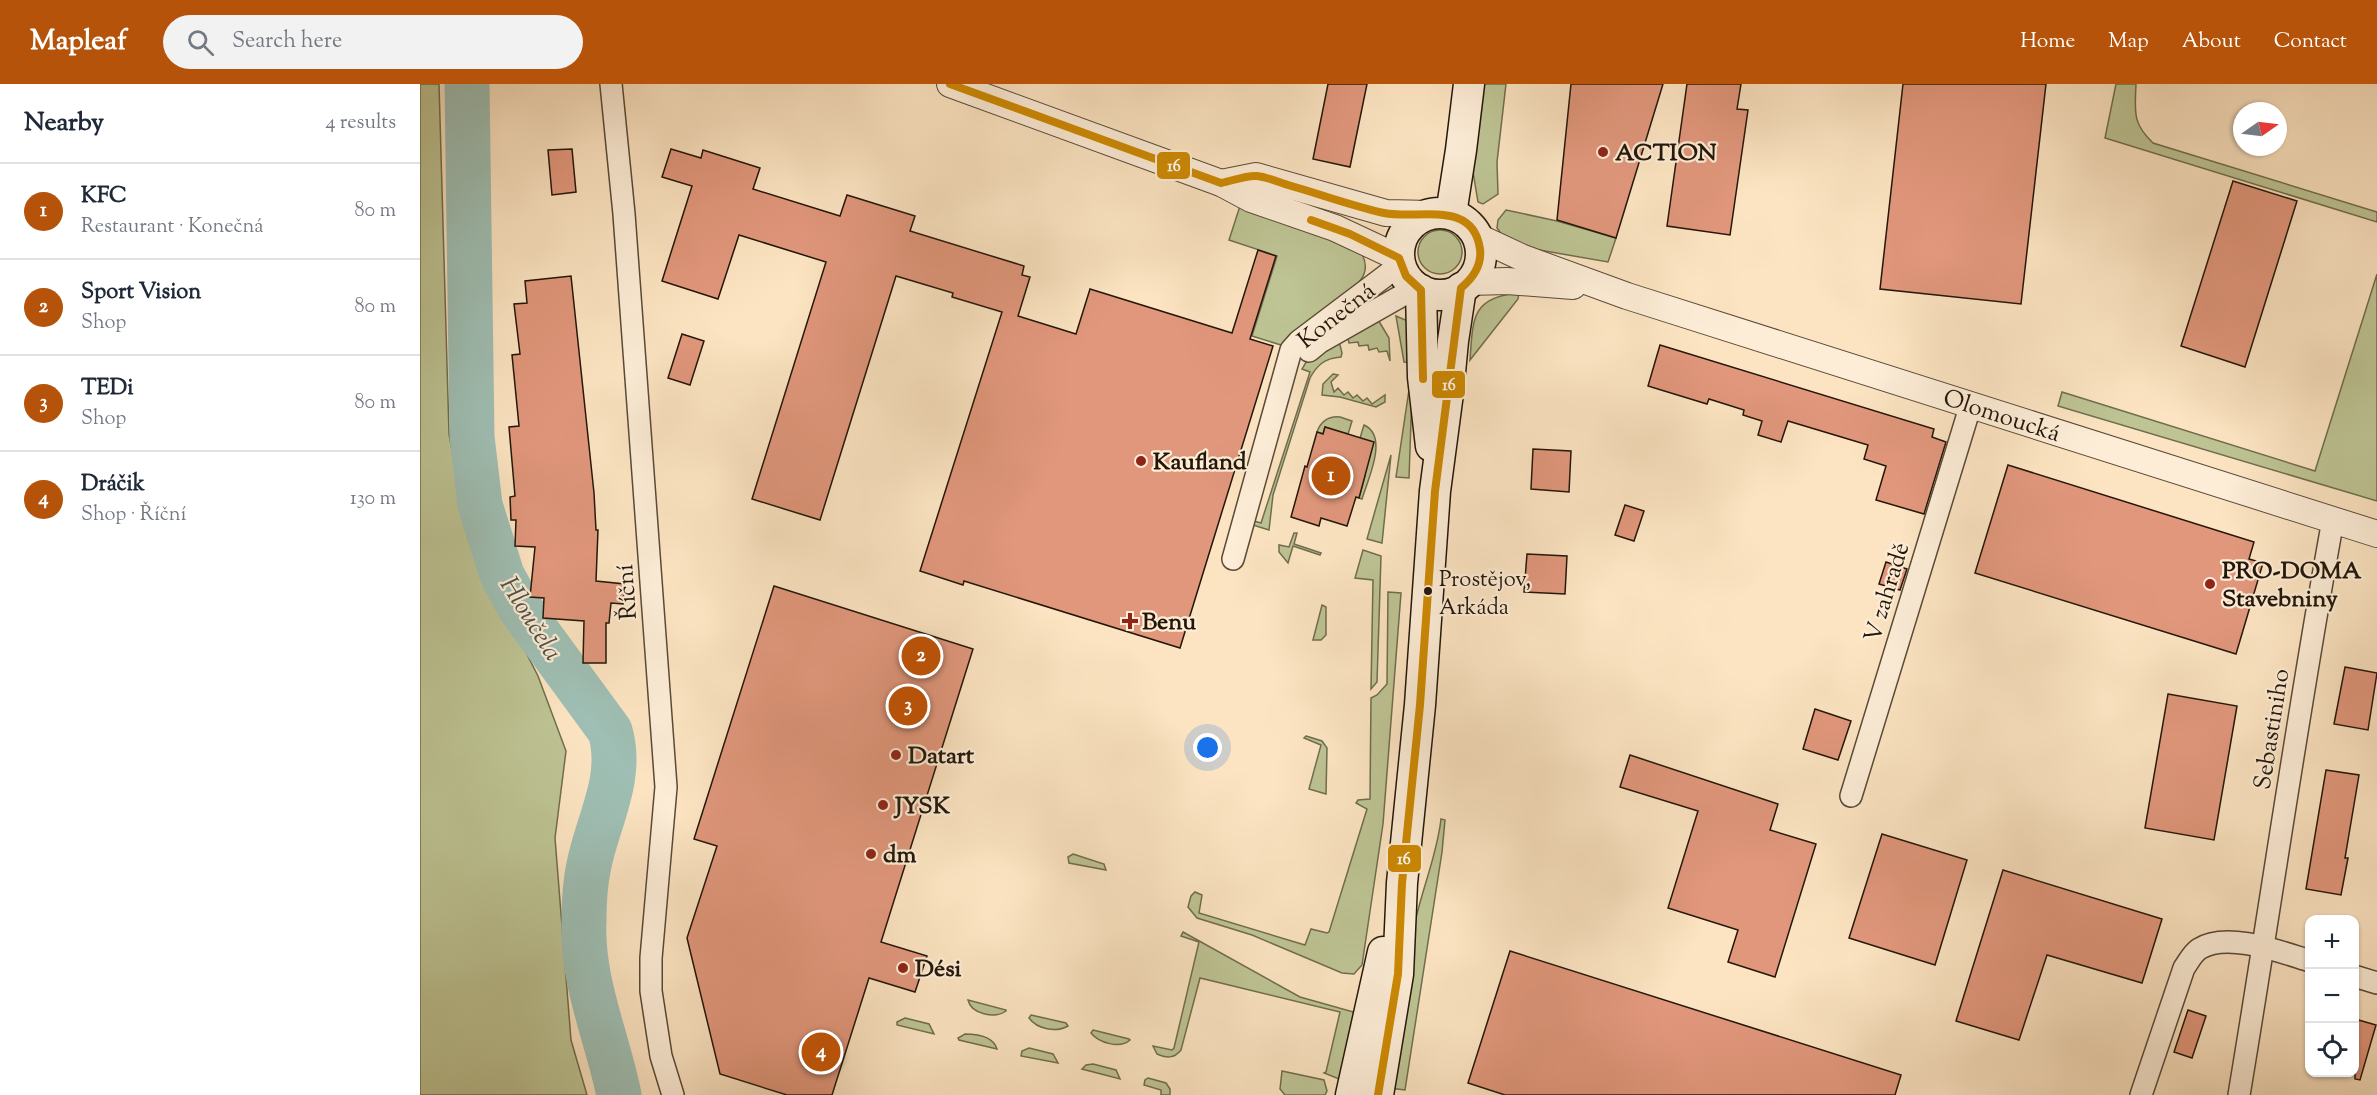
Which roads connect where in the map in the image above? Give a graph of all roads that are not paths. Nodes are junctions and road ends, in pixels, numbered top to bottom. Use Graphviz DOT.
graph roads {
  1 [pos="611,84"];
  2 [pos="950,84"];
  3 [pos="1468,84"];
  4 [pos="1221,183"];
  5 [pos="1441,214"];
  6 [pos="1478,237"];
  7 [pos="1410,274"];
  8 [pos="1465,285"];
  9 [pos="1627,296"];
  10 [pos="1971,404"];
  11 [pos="1437,482"];
  12 [pos="2333,520"];
  13 [pos="2377,534"];
  14 [pos="1233,559"];
  15 [pos="1851,796"];
  16 [pos="1402,883"];
  17 [pos="2264,947"];
  18 [pos="2305,959"];
  19 [pos="2359,977"];
  20 [pos="2377,983"];
  21 [pos="673,1095"];
  22 [pos="1351,1095"];
  23 [pos="1378,1095"];
  24 [pos="2141,1095"];
  25 [pos="2239,1095"];
  1 -- 21 [label="street, Říční"];
  2 -- 4 [label="street, Olomoucká"];
  3 -- 5 [label="main road"];
  4 -- 5 [label="street"];
  4 -- 7 [label="street, Olomoucká"];
  5 -- 6 [label="main road, Olomoucká"];
  5 -- 7 [label="main road"];
  6 -- 8 [label="main road"];
  6 -- 9 [label="street, Olomoucká"];
  7 -- 8 [label="main road, Olomoucká"];
  7 -- 11 [label="main road"];
  7 -- 14 [label="street, Konečná"];
  8 -- 9 [label="street, Olomoucká"];
  8 -- 11 [label="main road"];
  9 -- 10 [label="street, Olomoucká"];
  10 -- 12 [label="street, Olomoucká"];
  10 -- 15 [label="street, V zahradě"];
  11 -- 16 [label="main road"];
  12 -- 13 [label="street, Olomoucká"];
  12 -- 17 [label="street, Sebastiniho"];
  16 -- 22 [label="main road"];
  16 -- 23 [label="main road"];
  17 -- 18 [label="street"];
  17 -- 24 [label="street"];
  17 -- 25 [label="street, Sebastiniho"];
  19 -- 20 [label="street"];
}
